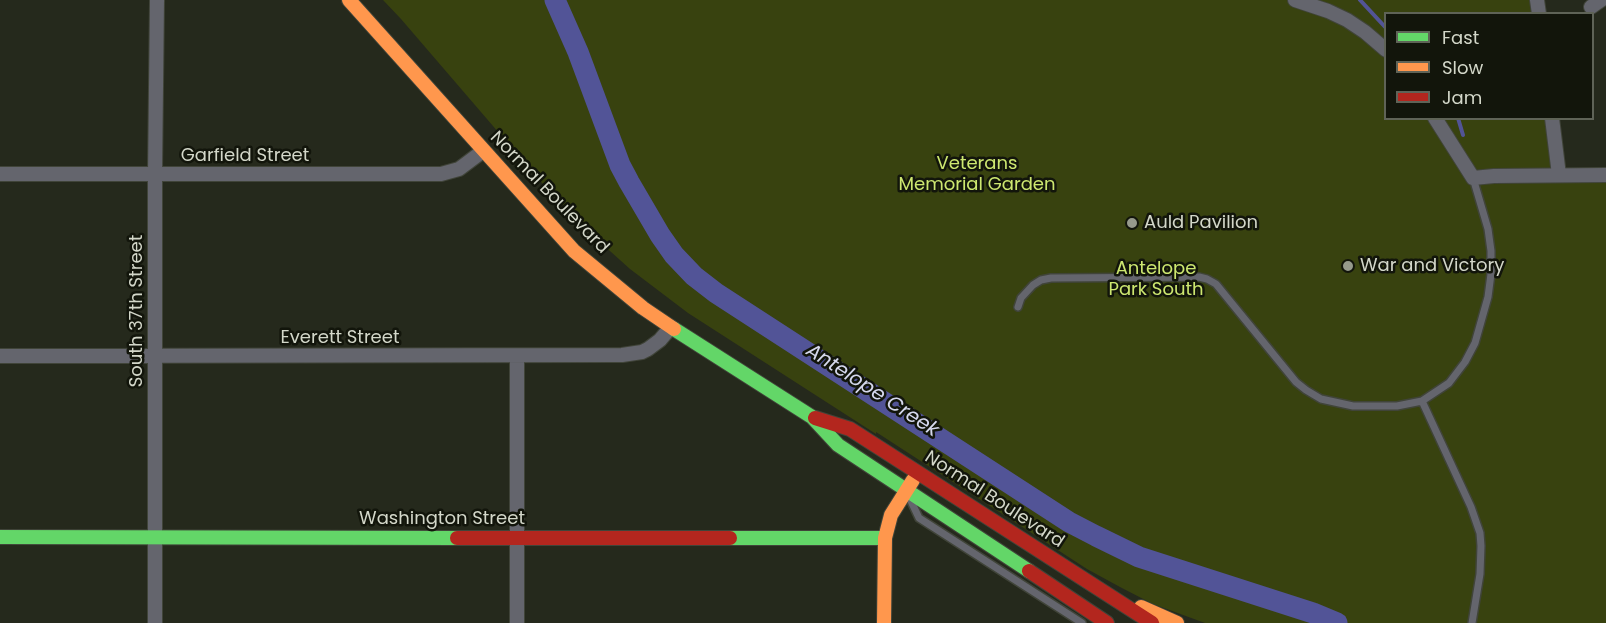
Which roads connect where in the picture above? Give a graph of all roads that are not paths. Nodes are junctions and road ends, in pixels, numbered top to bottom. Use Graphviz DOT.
graph roads {
  1 [pos="157,0"];
  2 [pos="349,0"];
  3 [pos="1295,0"];
  4 [pos="1384,48"];
  5 [pos="1436,120"];
  6 [pos="1552,120"];
  7 [pos="483,151"];
  8 [pos="0,174"];
  9 [pos="155,174"];
  10 [pos="1606,175"];
  11 [pos="1559,176"];
  12 [pos="1473,178"];
  13 [pos="1018,307"];
  14 [pos="671,327"];
  15 [pos="0,356"];
  16 [pos="155,356"];
  17 [pos="517,356"];
  18 [pos="1422,401"];
  19 [pos="812,417"];
  20 [pos="913,470"];
  21 [pos="897,488"];
  22 [pos="882,505"];
  23 [pos="0,537"];
  24 [pos="155,537"];
  25 [pos="517,537"];
  26 [pos="885,538"];
  27 [pos="1081,578"];
  28 [pos="155,623"];
  29 [pos="517,623"];
  30 [pos="884,623"];
  31 [pos="1082,623"];
  32 [pos="1107,623"];
  33 [pos="1152,623"];
  34 [pos="1177,623"];
  35 [pos="1472,623"];
  1 -- 9 [label="street, South 37th Street"];
  2 -- 7 [label="main road, Normal Boulevard"];
  3 -- 4 [label="street"];
  5 -- 12 [label="street"];
  6 -- 11 [label="street"];
  7 -- 9 [label="street, Garfield Street"];
  7 -- 14 [label="main road, Normal Boulevard"];
  8 -- 9 [label="street, Garfield Street"];
  9 -- 16 [label="street, South 37th Street"];
  10 -- 11 [label="street"];
  11 -- 12 [label="street"];
  12 -- 18 [label="lane"];
  13 -- 18 [label="lane"];
  14 -- 17 [label="street, Everett Street"];
  14 -- 19 [label="main road, Normal Boulevard"];
  15 -- 16 [label="street, Everett Street"];
  16 -- 17 [label="street, Everett Street"];
  16 -- 24 [label="street, South 37th Street"];
  17 -- 25 [label="street"];
  18 -- 35 [label="lane"];
  19 -- 20 [label="main road, Normal Boulevard"];
  19 -- 21 [label="main road, Normal Boulevard"];
  20 -- 21 [label="main road"];
  20 -- 27 [label="main road, Normal Boulevard"];
  21 -- 26 [label="main road"];
  21 -- 31 [label="lane"];
  21 -- 32 [label="main road, Normal Boulevard"];
  22 -- 26 [label="main road"];
  23 -- 24 [label="main road, Washington Street"];
  24 -- 25 [label="main road, Washington Street"];
  24 -- 28 [label="street, South 37th Street"];
  25 -- 26 [label="main road, Washington Street"];
  25 -- 29 [label="street"];
  26 -- 30 [label="main road"];
  27 -- 33 [label="main road, Normal Boulevard"];
  27 -- 34 [label="main road"];
}
